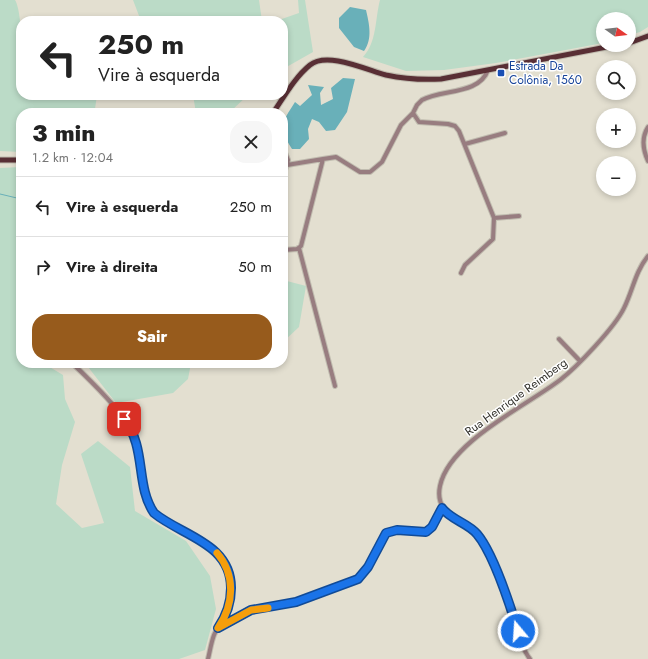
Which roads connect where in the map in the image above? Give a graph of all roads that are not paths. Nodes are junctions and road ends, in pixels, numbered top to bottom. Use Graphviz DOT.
graph roads {
  1 [pos="648,36"];
  2 [pos="636,40"];
  3 [pos="596,49"];
  4 [pos="488,70"];
  5 [pos="288,92"];
  6 [pos="414,113"];
  7 [pos="648,127"];
  8 [pos="505,133"];
  9 [pos="465,144"];
  10 [pos="323,159"];
  11 [pos="0,160"];
  12 [pos="16,160"];
  13 [pos="648,161"];
  14 [pos="288,165"];
  15 [pos="519,216"];
  16 [pos="494,218"];
  17 [pos="299,248"];
  18 [pos="288,249"];
  19 [pos="648,256"];
  20 [pos="461,273"];
  21 [pos="559,339"];
  22 [pos="580,361"];
  23 [pos="77,368"];
  24 [pos="335,386"];
  25 [pos="442,508"];
  26 [pos="218,628"];
  27 [pos="208,659"];
  28 [pos="530,659"];
  1 -- 2 [label="main road"];
  3 -- 4 [label="main road"];
  4 -- 5 [label="main road"];
  4 -- 6 [label="street"];
  6 -- 9 [label="street"];
  6 -- 10 [label="street"];
  7 -- 13 [label="street"];
  8 -- 9 [label="street"];
  9 -- 16 [label="street"];
  10 -- 14 [label="street"];
  10 -- 17 [label="street"];
  11 -- 12 [label="main road"];
  15 -- 16 [label="street"];
  16 -- 20 [label="street"];
  17 -- 18 [label="street"];
  17 -- 24 [label="street"];
  19 -- 22 [label="street, Rua Henrique Reimberg"];
  21 -- 22 [label="street"];
  22 -- 25 [label="street, Rua Henrique Reimberg"];
  23 -- 26 [label="street"];
  25 -- 26 [label="street"];
  25 -- 28 [label="street"];
  26 -- 27 [label="street"];
}
